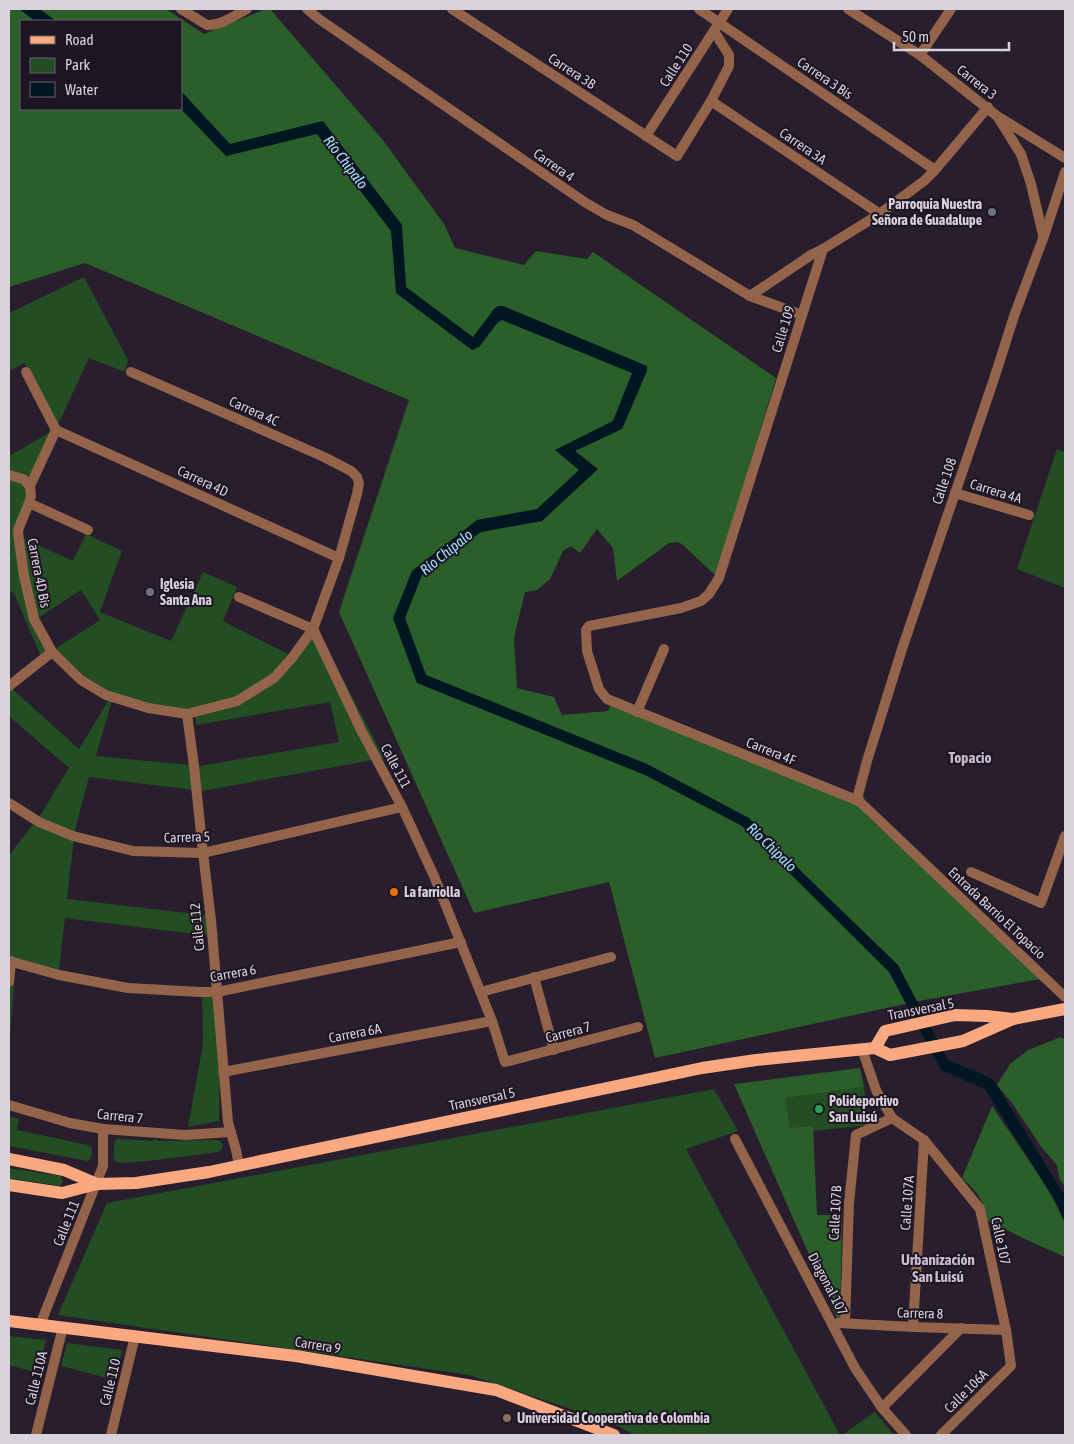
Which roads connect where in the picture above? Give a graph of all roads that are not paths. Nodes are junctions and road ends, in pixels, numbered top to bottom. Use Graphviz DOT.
graph roads {
  1 [pos="181,9"];
  2 [pos="247,9"];
  3 [pos="307,9"];
  4 [pos="452,9"];
  5 [pos="699,9"];
  6 [pos="728,9"];
  7 [pos="848,9"];
  8 [pos="950,9"];
  9 [pos="716,27"];
  10 [pos="920,55"];
  11 [pos="711,101"];
  12 [pos="988,107"];
  13 [pos="997,116"];
  14 [pos="646,136"];
  15 [pos="1065,158"];
  16 [pos="935,170"];
  17 [pos="1065,172"];
  18 [pos="880,214"];
  19 [pos="1044,236"];
  20 [pos="815,258"];
  21 [pos="750,296"];
  22 [pos="802,315"];
  23 [pos="26,372"];
  24 [pos="132,372"];
  25 [pos="56,430"];
  26 [pos="9,475"];
  27 [pos="30,486"];
  28 [pos="955,493"];
  29 [pos="29,503"];
  30 [pos="1028,515"];
  31 [pos="88,530"];
  32 [pos="339,558"];
  33 [pos="239,597"];
  34 [pos="314,629"];
  35 [pos="664,649"];
  36 [pos="52,652"];
  37 [pos="9,686"];
  38 [pos="607,699"];
  39 [pos="637,712"];
  40 [pos="187,714"];
  41 [pos="859,801"];
  42 [pos="9,803"];
  43 [pos="402,807"];
  44 [pos="1065,836"];
  45 [pos="910,850"];
  46 [pos="202,853"];
  47 [pos="971,872"];
  48 [pos="461,942"];
  49 [pos="611,958"];
  50 [pos="10,961"];
  51 [pos="534,977"];
  52 [pos="9,982"];
  53 [pos="217,992"];
  54 [pos="481,992"];
  55 [pos="1065,997"];
  56 [pos="1065,1009"];
  57 [pos="1013,1019"];
  58 [pos="492,1021"];
  59 [pos="638,1027"];
  60 [pos="869,1048"];
  61 [pos="554,1050"];
  62 [pos="505,1062"];
  63 [pos="223,1072"];
  64 [pos="9,1105"];
  65 [pos="892,1118"];
  66 [pos="103,1129"];
  67 [pos="231,1132"];
  68 [pos="735,1139"];
  69 [pos="924,1140"];
  70 [pos="9,1159"];
  71 [pos="239,1165"];
  72 [pos="96,1184"];
  73 [pos="9,1185"];
  74 [pos="9,1321"];
  75 [pos="832,1322"];
  76 [pos="845,1323"];
  77 [pos="40,1325"];
  78 [pos="63,1327"];
  79 [pos="913,1327"];
  80 [pos="961,1328"];
  81 [pos="1006,1330"];
  82 [pos="135,1336"];
  83 [pos="1011,1366"];
  84 [pos="882,1408"];
  85 [pos="36,1435"];
  86 [pos="111,1435"];
  87 [pos="614,1435"];
  88 [pos="906,1435"];
  89 [pos="941,1435"];
  1 -- 2 [label="street"];
  3 -- 21 [label="street, Carrera 4"];
  4 -- 14 [label="street, Carrera 3B"];
  5 -- 9 [label="street, Carrera 3 Bis"];
  6 -- 9 [label="street, Calle 110"];
  7 -- 10 [label="street, Carrera 3"];
  8 -- 10 [label="street"];
  9 -- 11 [label="street"];
  9 -- 14 [label="street, Calle 110"];
  9 -- 16 [label="street, Carrera 3 Bis"];
  10 -- 12 [label="street, Carrera 3"];
  11 -- 14 [label="street, Carrera 3B"];
  11 -- 18 [label="street, Carrera 3A"];
  12 -- 13 [label="street, Carrera 3"];
  12 -- 16 [label="street, Calle 109"];
  13 -- 15 [label="street, Carrera 3"];
  13 -- 19 [label="street"];
  16 -- 18 [label="street, Calle 109"];
  17 -- 19 [label="street, Calle 108"];
  18 -- 20 [label="street, Calle 109"];
  19 -- 28 [label="street, Calle 108"];
  20 -- 21 [label="street"];
  20 -- 22 [label="street, Calle 109"];
  21 -- 22 [label="street, Carrera 4"];
  22 -- 38 [label="street, Calle 109"];
  23 -- 25 [label="street"];
  24 -- 32 [label="street, Carrera 4C"];
  25 -- 27 [label="street, Carrera 4D Bis"];
  25 -- 32 [label="street, Carrera 4D"];
  26 -- 27 [label="street"];
  27 -- 29 [label="street, Carrera 4D Bis"];
  28 -- 30 [label="street, Carrera 4A"];
  28 -- 41 [label="street, Calle 108"];
  29 -- 31 [label="street"];
  29 -- 36 [label="street, Carrera 4D Bis"];
  32 -- 34 [label="street"];
  33 -- 34 [label="street"];
  34 -- 40 [label="street, Carrera 4D Bis"];
  34 -- 43 [label="street, Calle 111"];
  35 -- 39 [label="street"];
  36 -- 37 [label="street"];
  36 -- 40 [label="street, Carrera 4D Bis"];
  38 -- 39 [label="street, Carrera 4F"];
  39 -- 41 [label="street, Carrera 4F"];
  40 -- 46 [label="street, Calle 112"];
  41 -- 45 [label="street, Carrera 4F"];
  42 -- 46 [label="street, Carrera 5"];
  43 -- 46 [label="street, Carrera 5"];
  43 -- 48 [label="street, Calle 111"];
  44 -- 47 [label="street"];
  45 -- 55 [label="street, Entrada Barrio El Topacio"];
  46 -- 53 [label="street, Calle 112"];
  48 -- 53 [label="street, Carrera 6"];
  48 -- 54 [label="street, Calle 111"];
  49 -- 51 [label="street"];
  50 -- 52 [label="street"];
  50 -- 53 [label="street, Carrera 6"];
  51 -- 54 [label="street"];
  51 -- 61 [label="street"];
  53 -- 63 [label="street, Calle 112"];
  54 -- 58 [label="street, Calle 111"];
  56 -- 57 [label="main road, Transversal 5"];
  57 -- 60 [label="main road, Transversal 5"];
  57 -- 60 [label="main road, Transversal 5"];
  58 -- 62 [label="street, Calle 111"];
  58 -- 63 [label="street, Carrera 6A"];
  59 -- 61 [label="street, Carrera 7"];
  60 -- 65 [label="street"];
  60 -- 71 [label="main road, Transversal 5"];
  61 -- 62 [label="street, Carrera 7"];
  63 -- 67 [label="street, Calle 112"];
  64 -- 66 [label="street, Carrera 7"];
  65 -- 69 [label="street"];
  65 -- 76 [label="street, Calle 107B"];
  66 -- 67 [label="street, Carrera 7"];
  66 -- 72 [label="street, Calle 111"];
  67 -- 71 [label="street, Calle 112"];
  68 -- 75 [label="street, Diagonal 107"];
  69 -- 79 [label="street, Calle 107A"];
  69 -- 81 [label="street, Calle 107"];
  70 -- 72 [label="main road"];
  71 -- 72 [label="main road, Transversal 5"];
  72 -- 73 [label="main road"];
  72 -- 77 [label="street, Calle 111"];
  74 -- 77 [label="main road, Carrera 9"];
  75 -- 76 [label="street, Carrera 8"];
  75 -- 84 [label="street, Diagonal 107"];
  76 -- 79 [label="street, Carrera 8"];
  77 -- 78 [label="main road, Carrera 9"];
  78 -- 82 [label="main road, Carrera 9"];
  78 -- 85 [label="street, Calle 110A"];
  79 -- 80 [label="street, Carrera 8"];
  80 -- 81 [label="street, Carrera 8"];
  80 -- 84 [label="street"];
  81 -- 83 [label="street, Calle 107"];
  82 -- 86 [label="street, Calle 110"];
  82 -- 87 [label="main road, Carrera 9"];
  83 -- 89 [label="street, Calle 106A"];
  84 -- 88 [label="street, Diagonal 107"];
}
